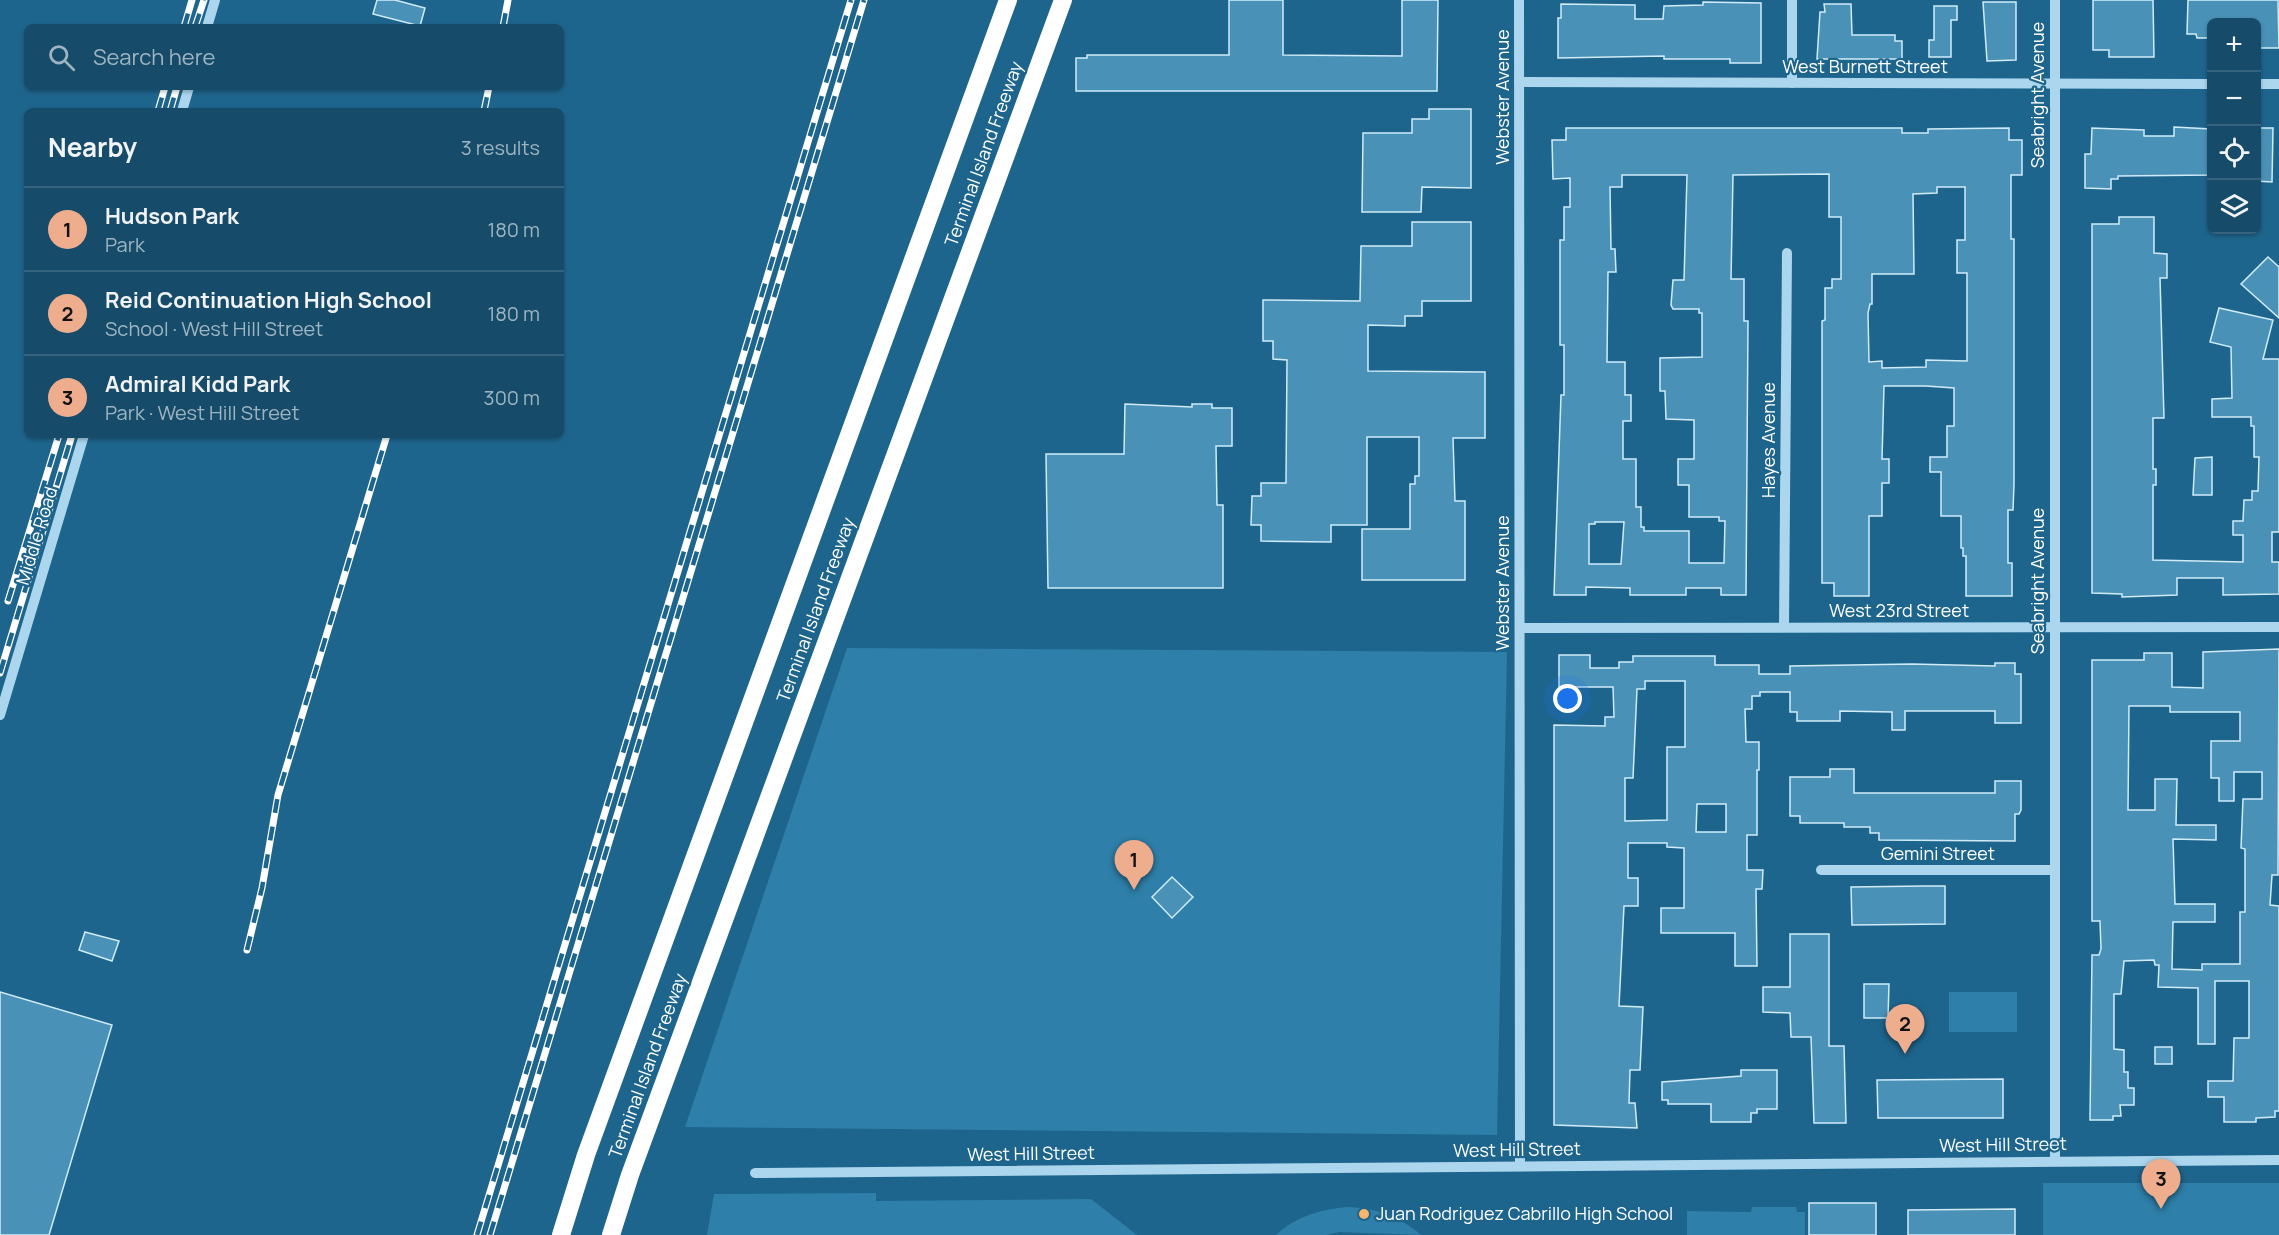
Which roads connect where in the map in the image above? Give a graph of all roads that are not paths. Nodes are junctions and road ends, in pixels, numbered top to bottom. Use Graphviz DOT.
graph roads {
  1 [pos="215,0"];
  2 [pos="1008,0"];
  3 [pos="1063,0"];
  4 [pos="1519,0"];
  5 [pos="1792,0"];
  6 [pos="2055,0"];
  7 [pos="208,24"];
  8 [pos="1519,82"];
  9 [pos="1792,83"];
  10 [pos="2055,84"];
  11 [pos="2207,84"];
  12 [pos="2261,84"];
  13 [pos="2279,84"];
  14 [pos="188,90"];
  15 [pos="183,108"];
  16 [pos="1787,253"];
  17 [pos="83,438"];
  18 [pos="1784,627"];
  19 [pos="2055,627"];
  20 [pos="2279,627"];
  21 [pos="1520,628"];
  22 [pos="0,715"];
  23 [pos="1821,870"];
  24 [pos="2055,870"];
  25 [pos="2279,1160"];
  26 [pos="2055,1161"];
  27 [pos="1520,1166"];
  28 [pos="755,1173"];
  29 [pos="561,1235"];
  30 [pos="611,1235"];
  1 -- 7 [label="street"];
  2 -- 29 [label="highway, Terminal Island Freeway"];
  3 -- 30 [label="highway, Terminal Island Freeway"];
  4 -- 8 [label="street, Webster Avenue"];
  5 -- 9 [label="street"];
  6 -- 10 [label="street, Seabright Avenue"];
  8 -- 9 [label="street, West Burnett Street"];
  8 -- 21 [label="street, Webster Avenue"];
  9 -- 10 [label="street, West Burnett Street"];
  10 -- 11 [label="street, West Burnett Street"];
  10 -- 19 [label="street, Seabright Avenue"];
  12 -- 13 [label="street"];
  14 -- 15 [label="street"];
  16 -- 18 [label="street, Hayes Avenue"];
  17 -- 22 [label="street, Middle Road"];
  18 -- 19 [label="street, West 23rd Street"];
  18 -- 21 [label="street, West 23rd Street"];
  19 -- 20 [label="street, West 23rd Street"];
  19 -- 24 [label="street, Seabright Avenue"];
  21 -- 27 [label="street, Webster Avenue"];
  23 -- 24 [label="street, Gemini Street"];
  24 -- 26 [label="street, Seabright Avenue"];
  25 -- 26 [label="street, West Hill Street"];
  26 -- 27 [label="street, West Hill Street"];
  27 -- 28 [label="street, West Hill Street"];
}
